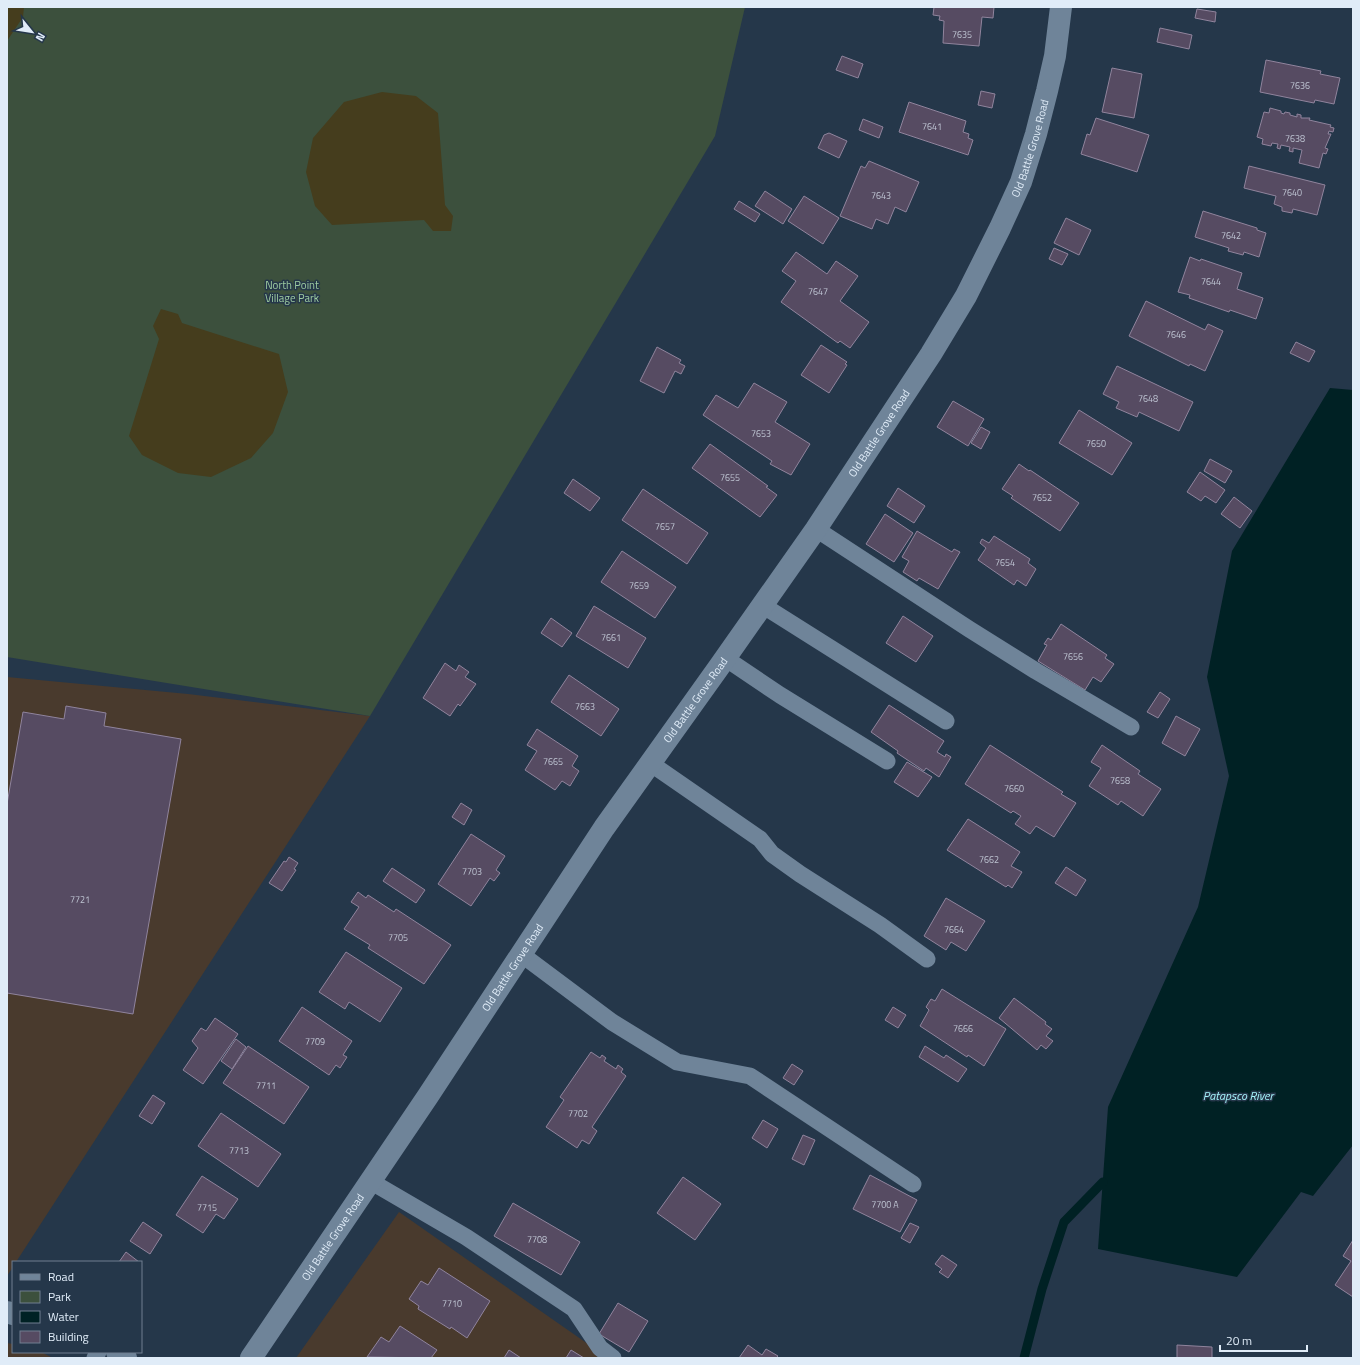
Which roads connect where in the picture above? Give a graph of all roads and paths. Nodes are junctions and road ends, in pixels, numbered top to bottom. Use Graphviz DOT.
graph roads {
  1 [pos="1061,7"];
  2 [pos="816,529"];
  3 [pos="762,605"];
  4 [pos="725,658"];
  5 [pos="946,721"];
  6 [pos="1131,727"];
  7 [pos="887,761"];
  8 [pos="650,763"];
  9 [pos="521,954"];
  10 [pos="927,959"];
  11 [pos="370,1181"];
  12 [pos="914,1184"];
  13 [pos="251,1358"];
  14 [pos="613,1358"];
  1 -- 2 [label="street, Old Battle Grove Road"];
  2 -- 3 [label="street, Old Battle Grove Road"];
  2 -- 6 [label="lane"];
  3 -- 4 [label="street, Old Battle Grove Road"];
  3 -- 5 [label="lane"];
  4 -- 7 [label="lane"];
  4 -- 8 [label="street, Old Battle Grove Road"];
  8 -- 9 [label="street, Old Battle Grove Road"];
  8 -- 10 [label="lane"];
  9 -- 11 [label="street, Old Battle Grove Road"];
  9 -- 12 [label="lane"];
  11 -- 13 [label="street, Old Battle Grove Road"];
  11 -- 14 [label="lane"];
}
